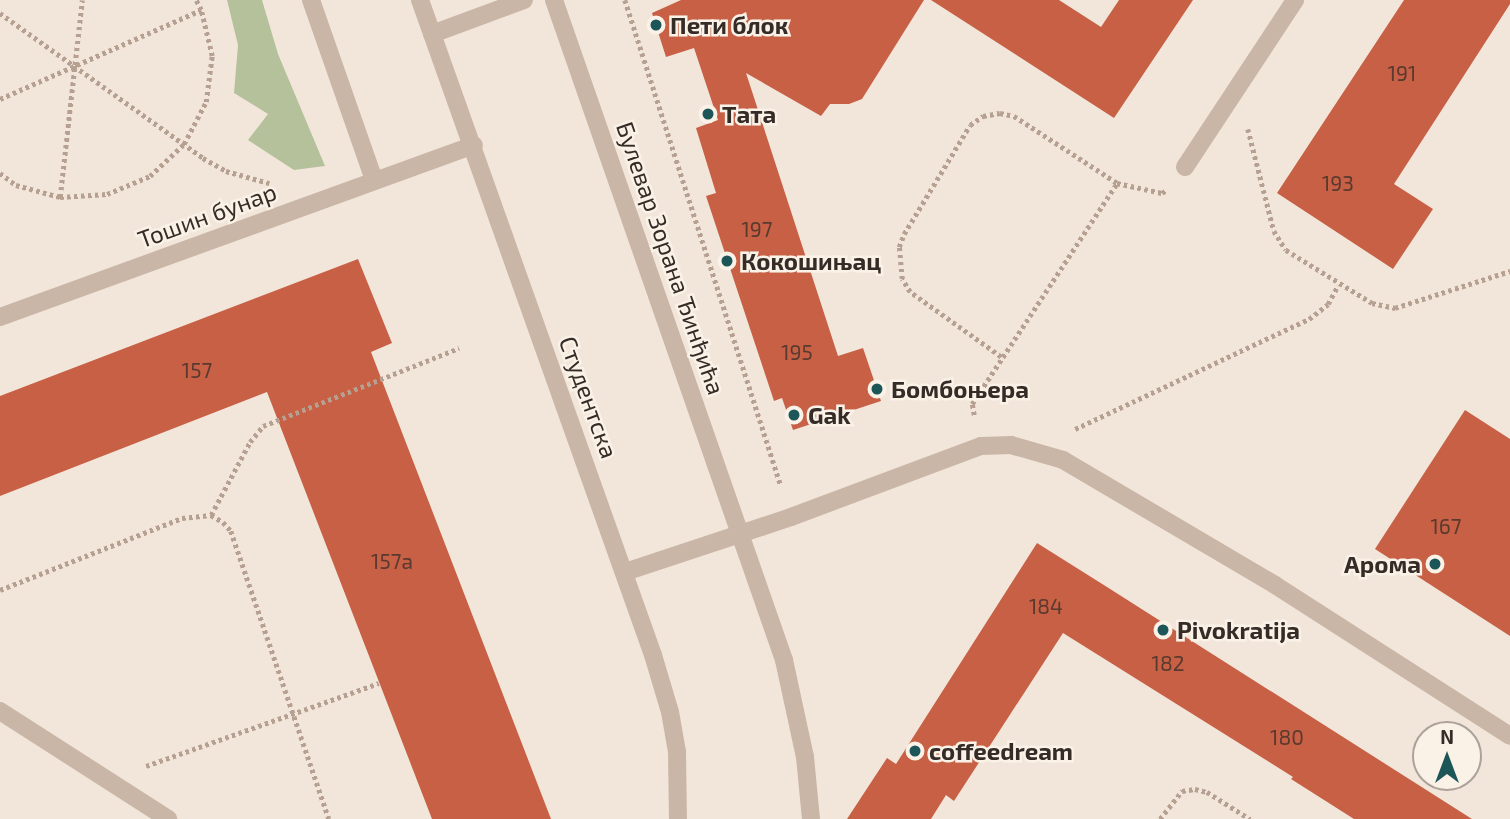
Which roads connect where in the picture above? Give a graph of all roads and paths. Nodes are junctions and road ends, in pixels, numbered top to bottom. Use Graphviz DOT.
graph roads {
  1 [pos="82,0"];
  2 [pos="196,0"];
  3 [pos="311,0"];
  4 [pos="420,0"];
  5 [pos="524,0"];
  6 [pos="554,0"];
  7 [pos="625,0"];
  8 [pos="1295,0"];
  9 [pos="201,10"];
  10 [pos="0,13"];
  11 [pos="432,34"];
  12 [pos="74,64"];
  13 [pos="1240,84"];
  14 [pos="0,99"];
  15 [pos="184,144"];
  16 [pos="474,145"];
  17 [pos="1185,167"];
  18 [pos="0,173"];
  19 [pos="374,180"];
  20 [pos="277,182"];
  21 [pos="1117,183"];
  22 [pos="60,197"];
  23 [pos="1510,271"];
  24 [pos="1338,285"];
  25 [pos="0,317"];
  26 [pos="459,348"];
  27 [pos="1001,357"];
  28 [pos="981,446"];
  29 [pos="1033,449"];
  30 [pos="211,515"];
  31 [pos="792,516"];
  32 [pos="741,532"];
  33 [pos="625,572"];
  34 [pos="0,590"];
  35 [pos="379,683"];
  36 [pos="0,711"];
  37 [pos="295,714"];
  38 [pos="1510,736"];
  39 [pos="106,780"];
  40 [pos="169,819"];
  41 [pos="329,819"];
  42 [pos="678,819"];
  43 [pos="811,819"];
  44 [pos="1160,819"];
  45 [pos="1251,819"];
  1 -- 12 [label="path"];
  2 -- 9 [label="path"];
  3 -- 19 [label="street"];
  4 -- 11 [label="street, Студентска"];
  5 -- 11 [label="street"];
  6 -- 32 [label="street, Булевар Зорана Ђинђића"];
  7 -- 31 [label="path"];
  8 -- 13 [label="street"];
  9 -- 12 [label="path"];
  9 -- 15 [label="path"];
  10 -- 12 [label="path"];
  11 -- 16 [label="street, Студентска"];
  12 -- 14 [label="path"];
  12 -- 15 [label="path"];
  12 -- 22 [label="path"];
  13 -- 17 [label="street"];
  13 -- 24 [label="path"];
  15 -- 20 [label="path"];
  15 -- 22 [label="path"];
  16 -- 19 [label="street, Тошин бунар"];
  16 -- 33 [label="street, Студентска"];
  17 -- 21 [label="path"];
  18 -- 22 [label="path"];
  19 -- 25 [label="street, Тошин бунар"];
  21 -- 27 [label="path"];
  21 -- 27 [label="path"];
  23 -- 24 [label="path"];
  24 -- 29 [label="path"];
  26 -- 30 [label="path"];
  27 -- 28 [label="path"];
  28 -- 29 [label="street"];
  28 -- 31 [label="street"];
  29 -- 38 [label="street"];
  30 -- 34 [label="path"];
  30 -- 37 [label="path"];
  31 -- 32 [label="street"];
  32 -- 33 [label="street"];
  32 -- 43 [label="street, Булевар Зорана Ђинђића"];
  33 -- 42 [label="street, Студентска"];
  35 -- 37 [label="path"];
  36 -- 39 [label="street"];
  37 -- 39 [label="path"];
  37 -- 41 [label="path"];
  39 -- 40 [label="street"];
  44 -- 45 [label="path"];
}
